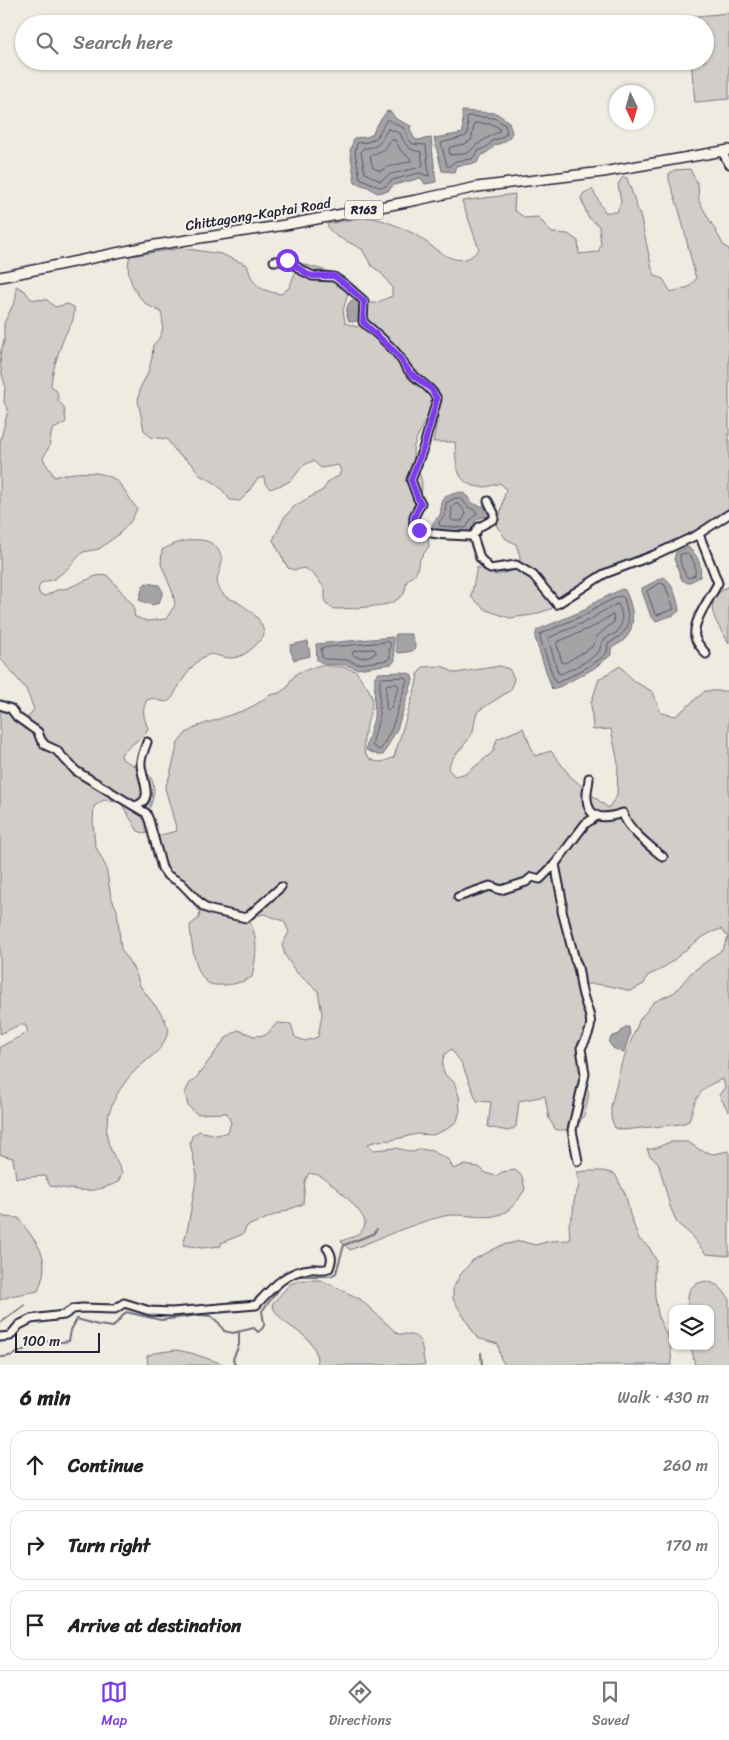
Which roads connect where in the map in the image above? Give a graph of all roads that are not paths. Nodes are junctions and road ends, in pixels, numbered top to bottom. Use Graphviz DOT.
graph roads {
  1 [pos="725,151"];
  2 [pos="729,164"];
  3 [pos="274,261"];
  4 [pos="0,277"];
  5 [pos="488,501"];
  6 [pos="729,514"];
  7 [pos="699,534"];
  8 [pos="472,536"];
  9 [pos="706,654"];
  10 [pos="0,705"];
  11 [pos="147,742"];
  12 [pos="590,778"];
  13 [pos="134,806"];
  14 [pos="597,816"];
  15 [pos="663,858"];
  16 [pos="555,864"];
  17 [pos="281,888"];
  18 [pos="458,897"];
  19 [pos="578,1161"];
  20 [pos="328,1248"];
  21 [pos="0,1337"];
  1 -- 2 [label="street"];
  1 -- 4 [label="main road, Chittagong-Kaptai Road / R163"];
  3 -- 8 [label="street"];
  5 -- 8 [label="street"];
  6 -- 7 [label="street"];
  7 -- 8 [label="street"];
  7 -- 9 [label="street"];
  10 -- 13 [label="street"];
  11 -- 13 [label="street"];
  12 -- 14 [label="street"];
  13 -- 17 [label="street"];
  14 -- 15 [label="street"];
  14 -- 16 [label="street"];
  16 -- 18 [label="street"];
  16 -- 19 [label="street"];
  20 -- 21 [label="street"];
}
